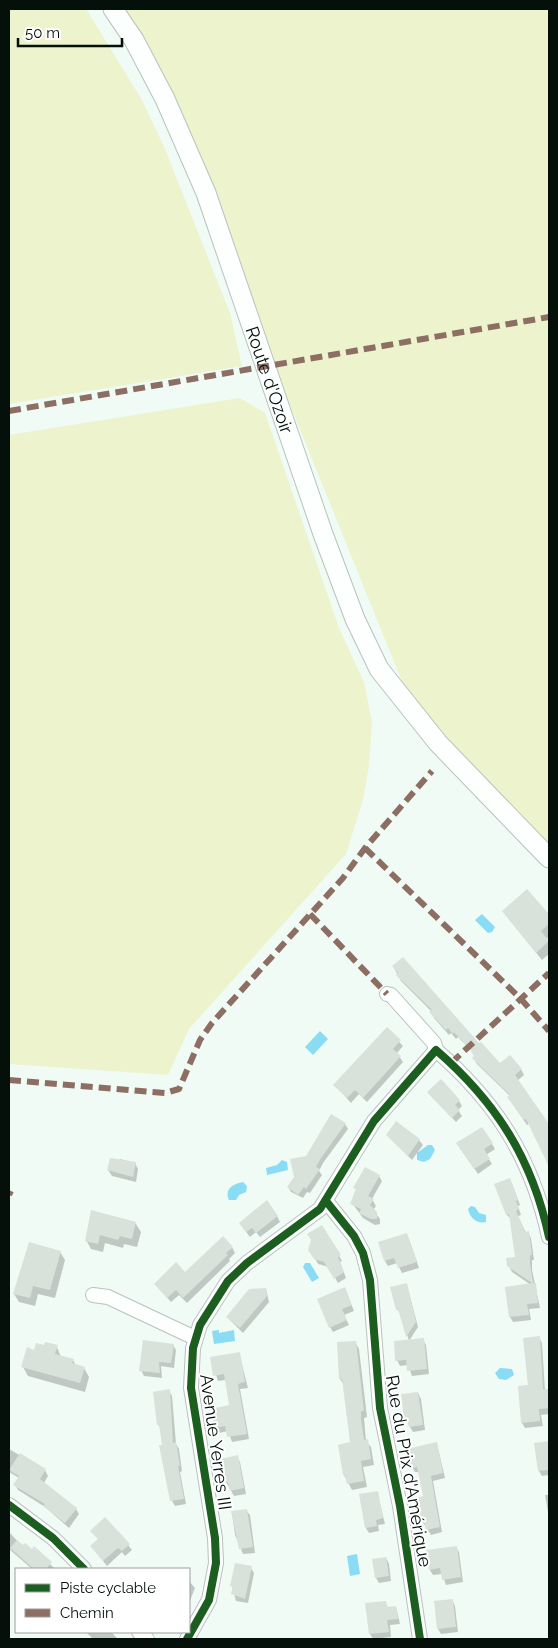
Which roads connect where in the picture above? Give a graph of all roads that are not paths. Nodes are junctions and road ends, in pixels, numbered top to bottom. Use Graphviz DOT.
graph roads {
  1 [pos="113,9"];
  2 [pos="549,858"];
  3 [pos="387,994"];
  4 [pos="436,1050"];
  5 [pos="326,1201"];
  6 [pos="549,1237"];
  7 [pos="93,1295"];
  8 [pos="195,1338"];
  9 [pos="9,1505"];
  10 [pos="83,1568"];
  11 [pos="187,1639"];
  12 [pos="420,1639"];
  1 -- 2 [label="main road, Route d'Ozoir"];
  3 -- 4 [label="street"];
  4 -- 5 [label="street, Avenue Yerres III"];
  4 -- 6 [label="street"];
  5 -- 8 [label="street, Avenue Yerres III"];
  5 -- 12 [label="street, Rue du Prix d'Amérique"];
  7 -- 8 [label="street"];
  8 -- 11 [label="street, Avenue Yerres III"];
  9 -- 10 [label="street"];
}
